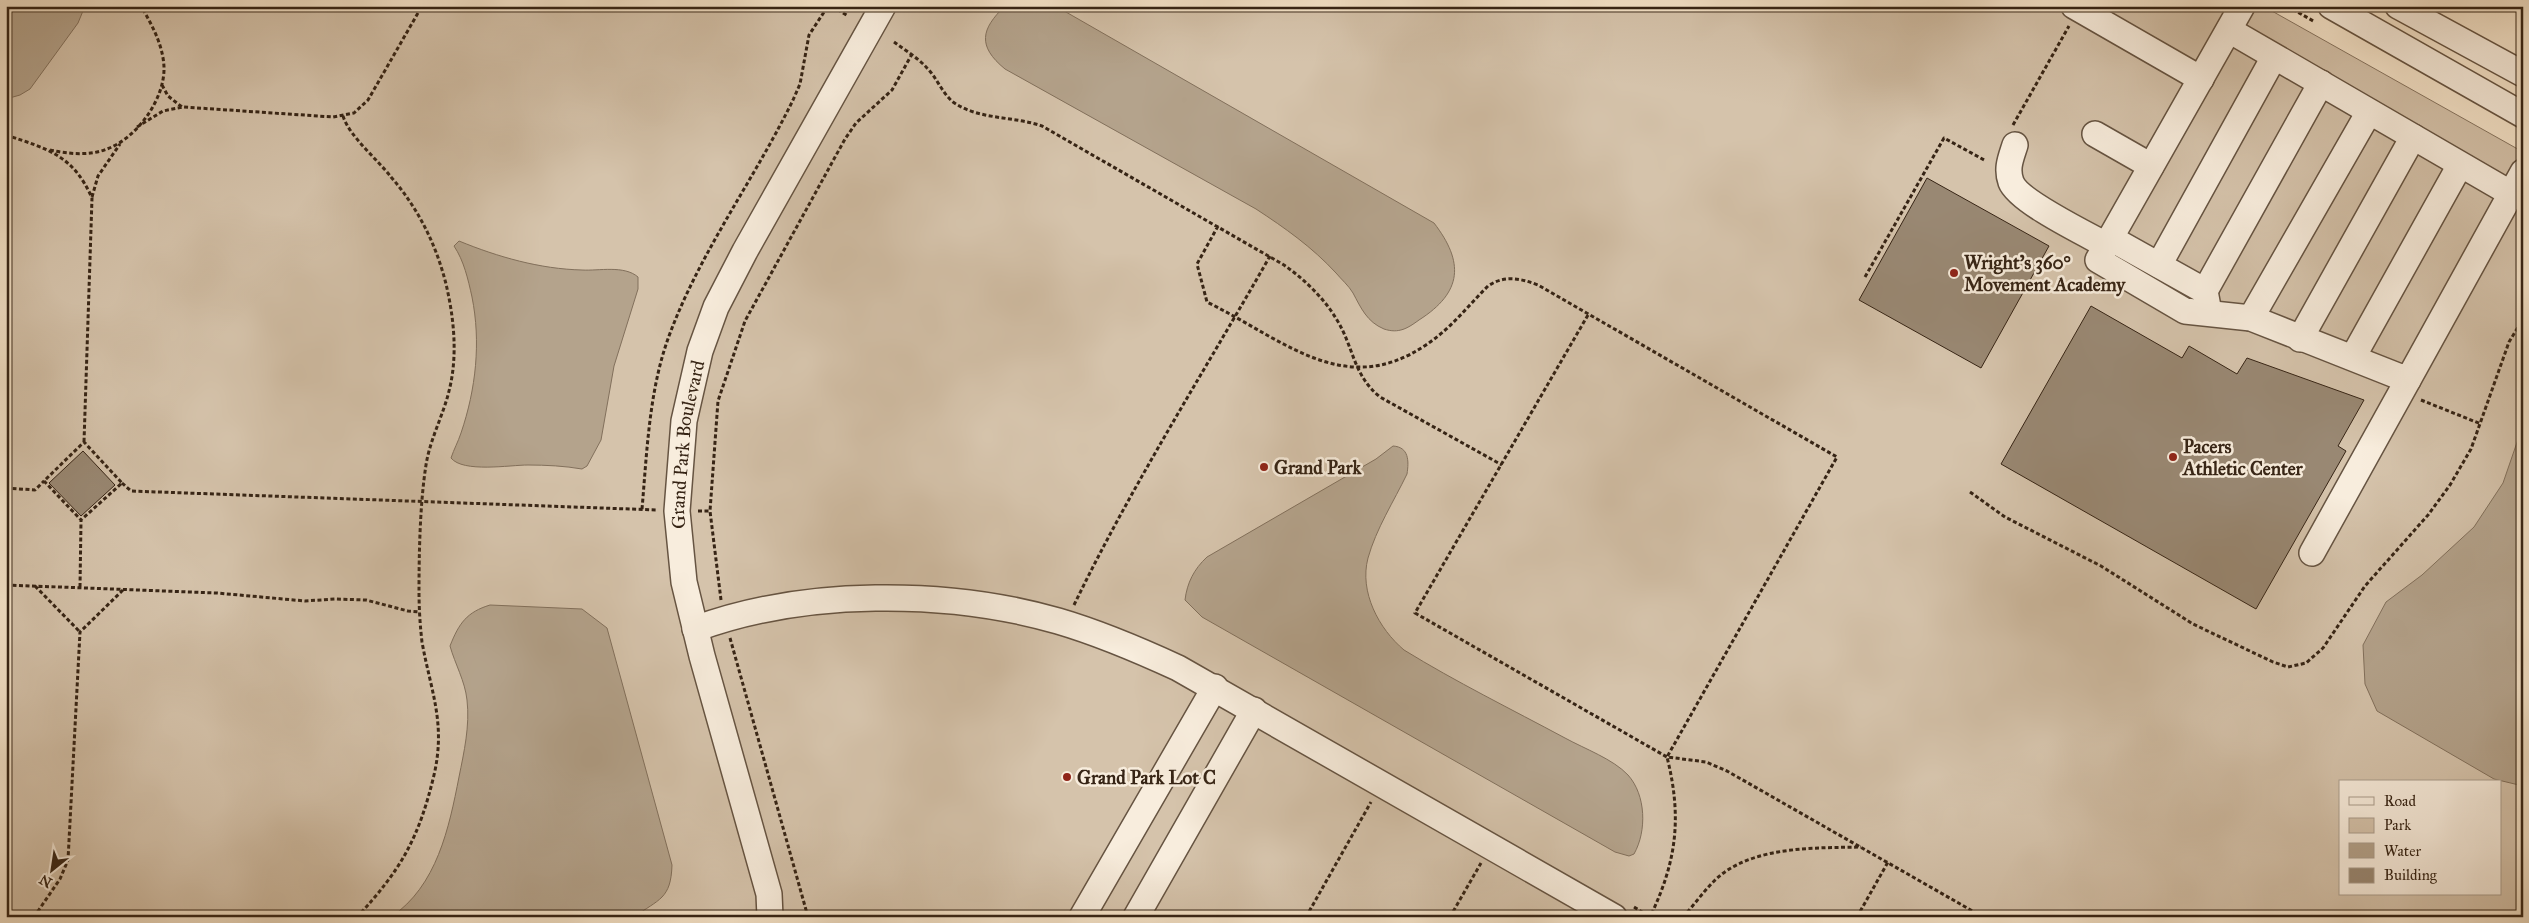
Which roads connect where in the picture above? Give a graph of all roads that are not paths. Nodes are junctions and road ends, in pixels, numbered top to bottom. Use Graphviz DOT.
graph roads {
  1 [pos="883,6"];
  2 [pos="2074,6"];
  3 [pos="2242,6"];
  4 [pos="2331,6"];
  5 [pos="2398,6"];
  6 [pos="2229,30"];
  7 [pos="2274,56"];
  8 [pos="2523,74"];
  9 [pos="2201,79"];
  10 [pos="2321,84"];
  11 [pos="2369,112"];
  12 [pos="2523,115"];
  13 [pos="2096,134"];
  14 [pos="2413,137"];
  15 [pos="2016,145"];
  16 [pos="2460,165"];
  17 [pos="2151,166"];
  18 [pos="2523,172"];
  19 [pos="2510,193"];
  20 [pos="2105,248"];
  21 [pos="2158,265"];
  22 [pos="2207,302"];
  23 [pos="2251,318"];
  24 [pos="2300,339"];
  25 [pos="2353,357"];
  26 [pos="2408,380"];
  27 [pos="2312,553"];
  28 [pos="695,629"];
  29 [pos="1215,687"];
  30 [pos="1254,710"];
  31 [pos="770,917"];
  32 [pos="1082,917"];
  33 [pos="1136,917"];
  34 [pos="1614,917"];
  1 -- 28 [label="street, Grand Park Boulevard"];
  2 -- 9 [label="street"];
  3 -- 6 [label="street"];
  4 -- 12 [label="street"];
  5 -- 8 [label="street"];
  6 -- 7 [label="street"];
  6 -- 9 [label="street"];
  7 -- 10 [label="street"];
  7 -- 21 [label="street"];
  9 -- 17 [label="street"];
  10 -- 11 [label="street"];
  10 -- 22 [label="street"];
  11 -- 14 [label="street"];
  11 -- 23 [label="street"];
  13 -- 17 [label="street"];
  14 -- 16 [label="street"];
  14 -- 24 [label="street"];
  15 -- 20 [label="street"];
  16 -- 19 [label="street"];
  16 -- 25 [label="street"];
  17 -- 20 [label="street"];
  18 -- 19 [label="street"];
  19 -- 26 [label="street"];
  20 -- 21 [label="street"];
  20 -- 22 [label="street"];
  21 -- 22 [label="street"];
  22 -- 23 [label="street"];
  23 -- 24 [label="street"];
  24 -- 25 [label="street"];
  25 -- 26 [label="street"];
  26 -- 27 [label="street"];
  28 -- 29 [label="street"];
  28 -- 31 [label="street, Grand Park Boulevard"];
  29 -- 30 [label="street"];
  29 -- 32 [label="street"];
  30 -- 33 [label="street"];
  30 -- 34 [label="street"];
}
